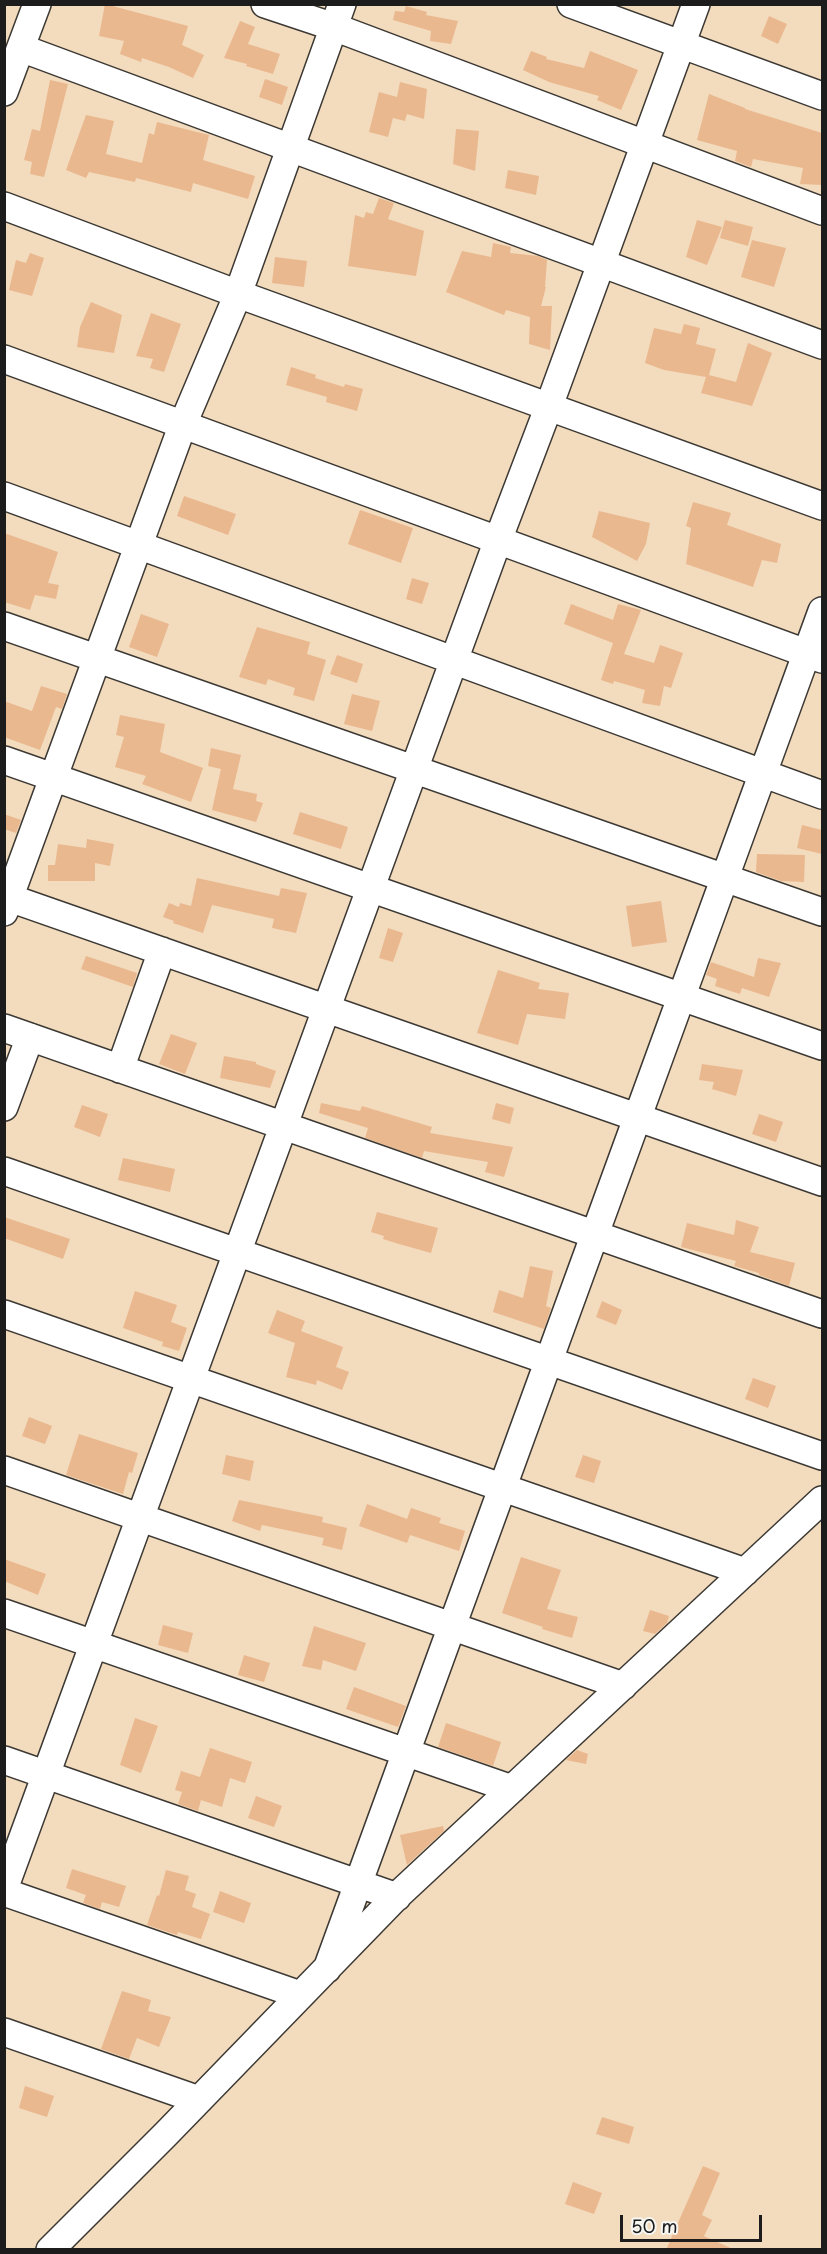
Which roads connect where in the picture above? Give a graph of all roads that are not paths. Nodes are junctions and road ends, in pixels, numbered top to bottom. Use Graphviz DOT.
graph roads {
  1 [pos="37,4"];
  2 [pos="265,4"];
  3 [pos="571,4"];
  4 [pos="696,4"];
  5 [pos="338,16"];
  6 [pos="681,45"];
  7 [pos="21,48"];
  8 [pos="4,92"];
  9 [pos="822,96"];
  10 [pos="645,144"];
  11 [pos="290,148"];
  12 [pos="4,206"];
  13 [pos="822,211"];
  14 [pos="601,263"];
  15 [pos="238,294"];
  16 [pos="822,345"];
  17 [pos="4,359"];
  18 [pos="549,406"];
  19 [pos="183,424"];
  20 [pos="4,496"];
  21 [pos="822,506"];
  22 [pos="498,540"];
  23 [pos="139,545"];
  24 [pos="822,611"];
  25 [pos="4,626"];
  26 [pos="815,656"];
  27 [pos="97,659"];
  28 [pos="453,660"];
  29 [pos="4,760"];
  30 [pos="414,769"];
  31 [pos="763,773"];
  32 [pos="54,777"];
  33 [pos="822,795"];
  34 [pos="725,878"];
  35 [pos="370,888"];
  36 [pos="6,902"];
  37 [pos="822,912"];
  38 [pos="162,951"];
  39 [pos="682,997"];
  40 [pos="326,1008"];
  41 [pos="4,1029"];
  42 [pos="30,1037"];
  43 [pos="822,1046"];
  44 [pos="120,1069"];
  45 [pos="4,1107"];
  46 [pos="638,1117"];
  47 [pos="283,1126"];
  48 [pos="4,1171"];
  49 [pos="822,1182"];
  50 [pos="595,1234"];
  51 [pos="237,1252"];
  52 [pos="4,1314"];
  53 [pos="822,1314"];
  54 [pos="549,1361"];
  55 [pos="191,1379"];
  56 [pos="822,1456"];
  57 [pos="4,1470"];
  58 [pos="502,1488"];
  59 [pos="822,1500"];
  60 [pos="140,1518"];
  61 [pos="745,1572"];
  62 [pos="4,1612"];
  63 [pos="452,1626"];
  64 [pos="94,1644"];
  65 [pos="623,1686"];
  66 [pos="406,1752"];
  67 [pos="4,1760"];
  68 [pos="46,1775"];
  69 [pos="512,1789"];
  70 [pos="358,1883"];
  71 [pos="4,1891"];
  72 [pos="396,1897"];
  73 [pos="327,1968"];
  74 [pos="300,1995"];
  75 [pos="4,2032"];
  76 [pos="199,2100"];
  77 [pos="50,2250"];
  1 -- 7 [label="street"];
  2 -- 5 [label="street"];
  3 -- 6 [label="street"];
  4 -- 6 [label="street"];
  5 -- 10 [label="street"];
  5 -- 11 [label="street"];
  6 -- 9 [label="street"];
  6 -- 10 [label="street"];
  7 -- 8 [label="street"];
  7 -- 11 [label="street"];
  10 -- 13 [label="street"];
  10 -- 14 [label="street"];
  11 -- 14 [label="street"];
  11 -- 15 [label="street"];
  12 -- 15 [label="street"];
  14 -- 16 [label="street"];
  14 -- 18 [label="street"];
  15 -- 18 [label="street"];
  15 -- 19 [label="street"];
  17 -- 19 [label="street"];
  18 -- 21 [label="street"];
  18 -- 22 [label="street"];
  19 -- 22 [label="street"];
  19 -- 23 [label="street"];
  20 -- 23 [label="street"];
  22 -- 26 [label="street"];
  22 -- 28 [label="street"];
  23 -- 27 [label="street"];
  23 -- 28 [label="street"];
  24 -- 26 [label="street"];
  25 -- 27 [label="street"];
  26 -- 31 [label="street"];
  27 -- 30 [label="street"];
  27 -- 32 [label="street"];
  28 -- 30 [label="street"];
  28 -- 31 [label="street"];
  29 -- 32 [label="street"];
  30 -- 34 [label="street"];
  30 -- 35 [label="street"];
  31 -- 33 [label="street"];
  31 -- 34 [label="street"];
  32 -- 35 [label="street"];
  32 -- 36 [label="street"];
  34 -- 37 [label="street"];
  34 -- 39 [label="street"];
  35 -- 39 [label="street"];
  35 -- 40 [label="street"];
  36 -- 38 [label="street"];
  38 -- 40 [label="street"];
  38 -- 44 [label="street"];
  39 -- 43 [label="street"];
  39 -- 46 [label="street"];
  40 -- 46 [label="street"];
  40 -- 47 [label="street"];
  41 -- 42 [label="street"];
  42 -- 44 [label="street"];
  42 -- 45 [label="street"];
  44 -- 47 [label="street"];
  46 -- 49 [label="street"];
  46 -- 50 [label="street"];
  47 -- 50 [label="street"];
  47 -- 51 [label="street"];
  48 -- 51 [label="street"];
  50 -- 53 [label="street"];
  50 -- 54 [label="street"];
  51 -- 54 [label="street"];
  51 -- 55 [label="street"];
  52 -- 55 [label="street"];
  54 -- 56 [label="street"];
  54 -- 58 [label="street"];
  55 -- 58 [label="street"];
  55 -- 60 [label="street"];
  57 -- 60 [label="street"];
  58 -- 61 [label="street"];
  58 -- 63 [label="street"];
  59 -- 61 [label="street"];
  60 -- 63 [label="street"];
  60 -- 64 [label="street"];
  61 -- 65 [label="street"];
  62 -- 64 [label="street"];
  63 -- 65 [label="street"];
  63 -- 66 [label="street"];
  64 -- 66 [label="street"];
  64 -- 68 [label="street"];
  65 -- 69 [label="street"];
  66 -- 69 [label="street"];
  66 -- 70 [label="street"];
  67 -- 68 [label="street"];
  68 -- 70 [label="street"];
  68 -- 71 [label="street"];
  69 -- 72 [label="street"];
  70 -- 72 [label="street"];
  70 -- 73 [label="street"];
  71 -- 74 [label="street"];
  72 -- 73 [label="street"];
  73 -- 74 [label="street"];
  74 -- 76 [label="street"];
  75 -- 76 [label="street"];
  76 -- 77 [label="street"];
}
